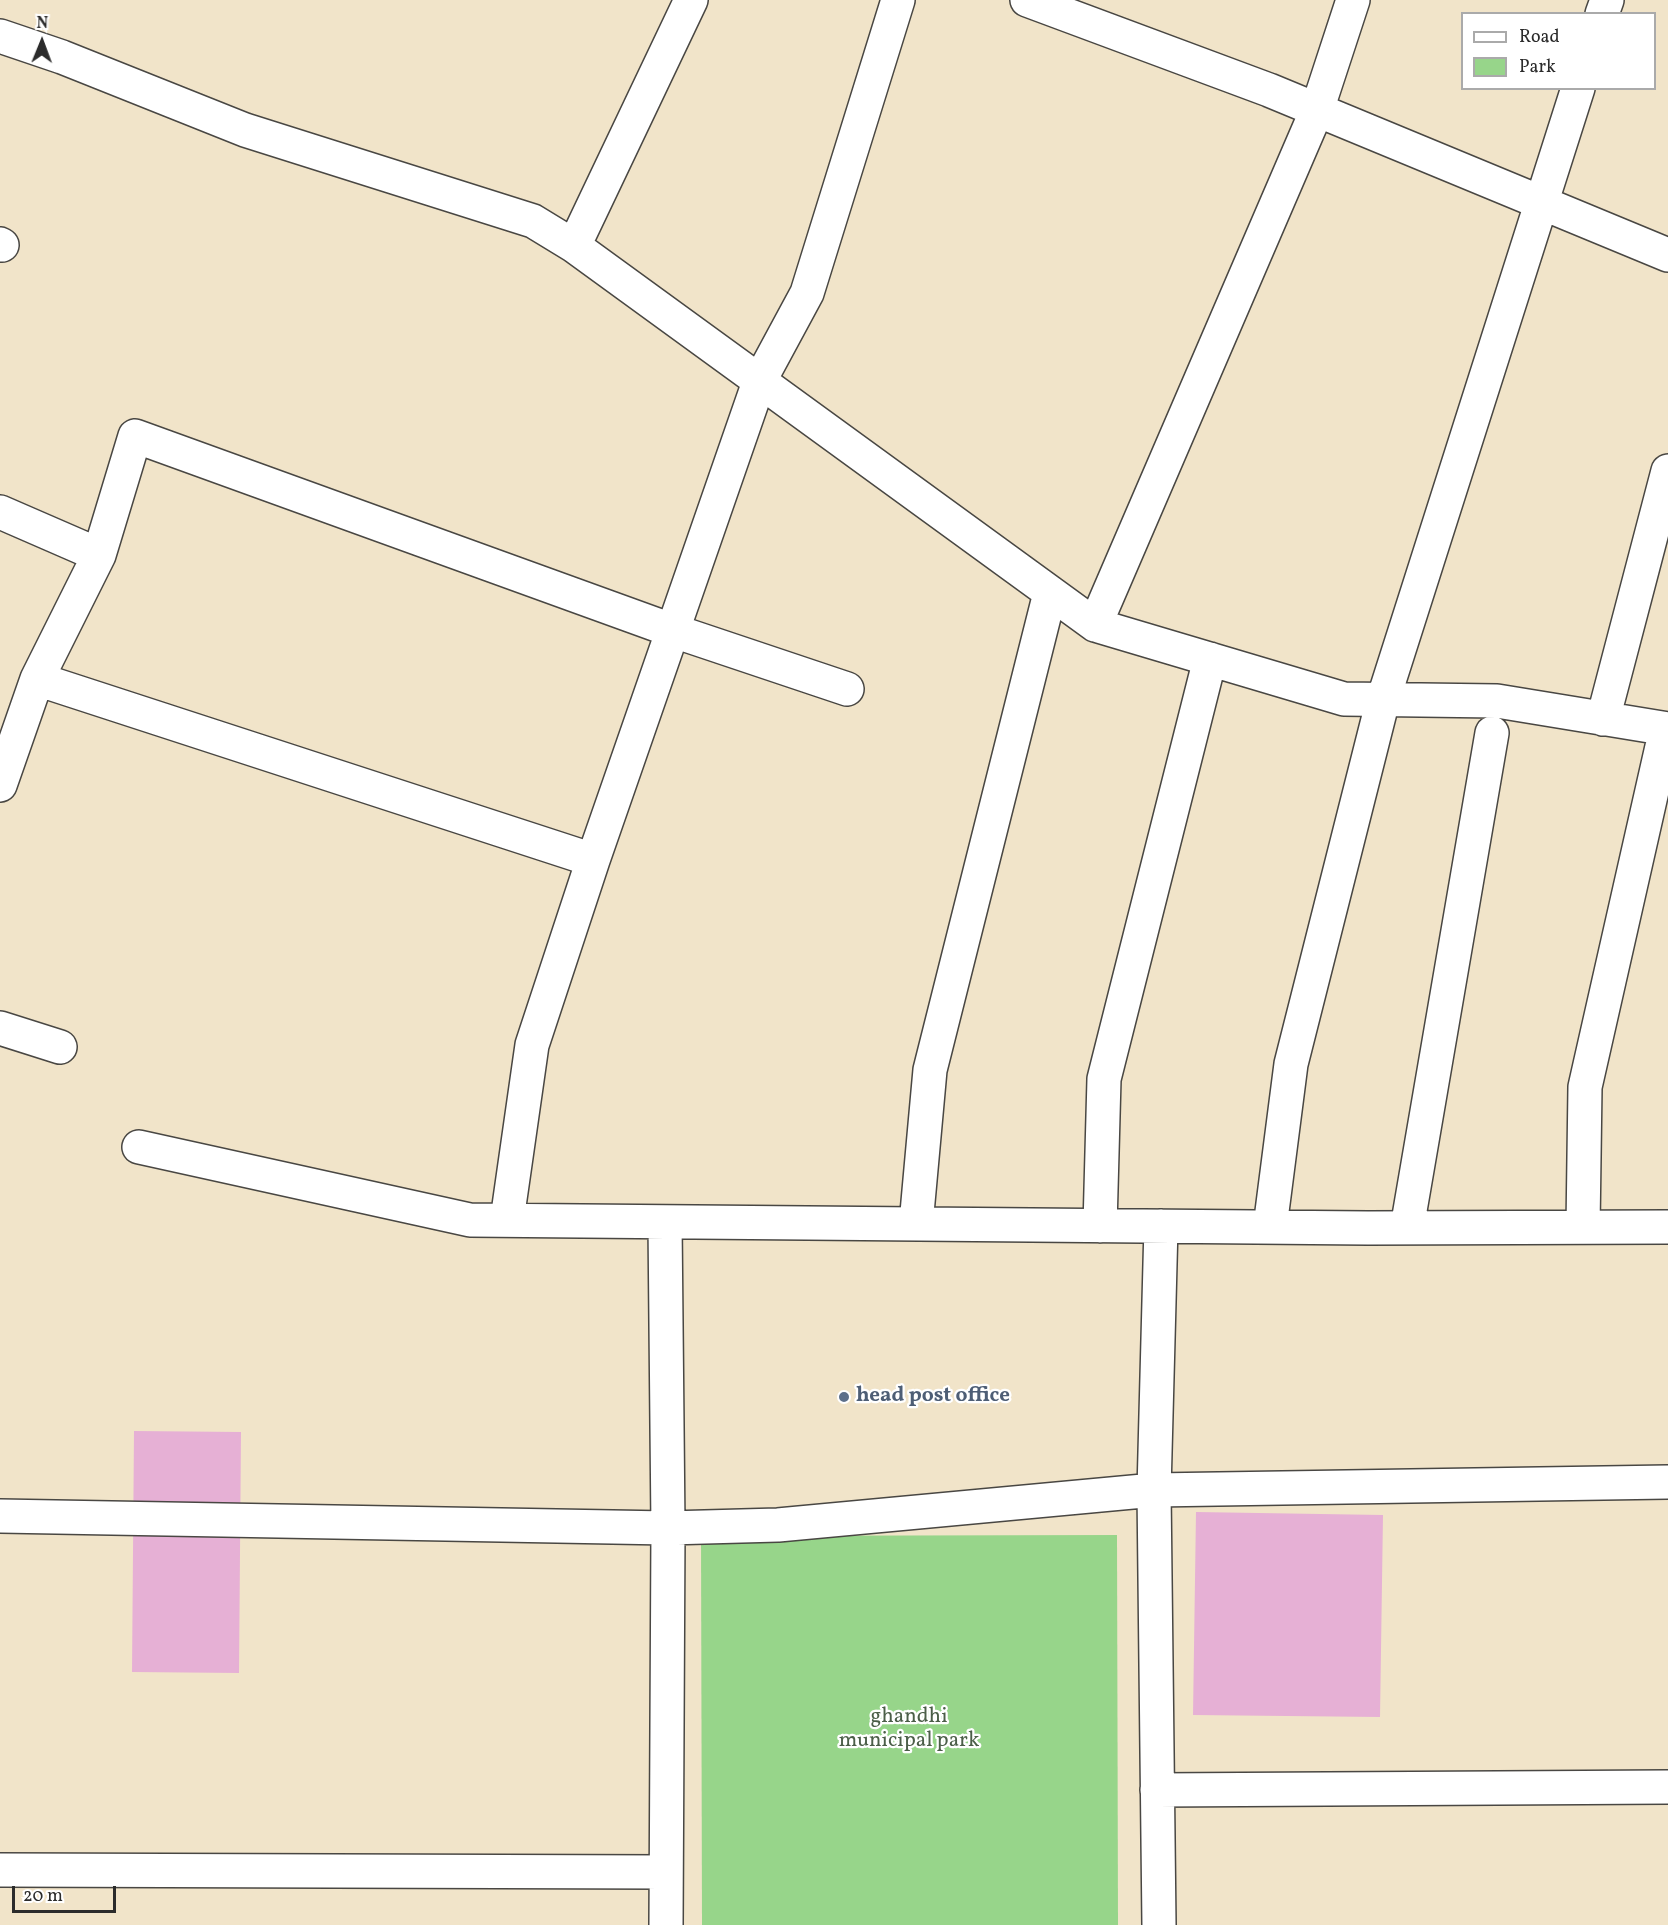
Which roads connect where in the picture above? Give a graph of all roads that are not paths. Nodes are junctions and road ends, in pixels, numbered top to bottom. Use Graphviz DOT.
graph roads {
  1 [pos="691,0"];
  2 [pos="898,0"];
  3 [pos="1027,0"];
  4 [pos="1353,0"];
  5 [pos="0,36"];
  6 [pos="1577,90"];
  7 [pos="1317,110"];
  8 [pos="1542,203"];
  9 [pos="574,246"];
  10 [pos="1668,255"];
  11 [pos="759,382"];
  12 [pos="1668,471"];
  13 [pos="0,512"];
  14 [pos="99,555"];
  15 [pos="1050,593"];
  16 [pos="1095,625"];
  17 [pos="671,630"];
  18 [pos="1210,659"];
  19 [pos="37,679"];
  20 [pos="847,689"];
  21 [pos="1383,700"];
  22 [pos="1603,719"];
  23 [pos="1667,729"];
  24 [pos="1492,733"];
  25 [pos="0,785"];
  26 [pos="593,860"];
  27 [pos="0,1028"];
  28 [pos="60,1047"];
  29 [pos="139,1147"];
  30 [pos="507,1220"];
  31 [pos="665,1222"];
  32 [pos="916,1224"];
  33 [pos="1100,1226"];
  34 [pos="1161,1226"];
  35 [pos="1270,1227"];
  36 [pos="1583,1227"];
  37 [pos="1668,1227"];
  38 [pos="1407,1228"];
  39 [pos="1668,1482"];
  40 [pos="1154,1490"];
  41 [pos="0,1516"];
  42 [pos="668,1528"];
  43 [pos="1668,1787"];
  44 [pos="1157,1790"];
  45 [pos="0,1870"];
  46 [pos="666,1872"];
  47 [pos="666,1925"];
  48 [pos="1159,1925"];
  1 -- 9 [label="street"];
  2 -- 11 [label="street"];
  3 -- 7 [label="street"];
  4 -- 7 [label="street"];
  5 -- 9 [label="street"];
  6 -- 8 [label="street"];
  7 -- 8 [label="street"];
  7 -- 16 [label="street"];
  8 -- 10 [label="street"];
  8 -- 21 [label="street"];
  9 -- 11 [label="street"];
  11 -- 15 [label="street"];
  11 -- 17 [label="street"];
  12 -- 22 [label="street"];
  13 -- 14 [label="street"];
  14 -- 17 [label="street"];
  14 -- 19 [label="street"];
  15 -- 16 [label="street"];
  15 -- 32 [label="street"];
  16 -- 18 [label="street"];
  17 -- 20 [label="street"];
  17 -- 26 [label="street"];
  18 -- 21 [label="street"];
  18 -- 33 [label="street"];
  19 -- 25 [label="street"];
  19 -- 26 [label="street"];
  21 -- 22 [label="street"];
  21 -- 35 [label="street"];
  22 -- 23 [label="street"];
  23 -- 36 [label="street"];
  24 -- 38 [label="street"];
  26 -- 30 [label="street"];
  27 -- 28 [label="street"];
  29 -- 30 [label="street"];
  30 -- 31 [label="street"];
  31 -- 32 [label="street"];
  31 -- 42 [label="street"];
  32 -- 33 [label="street"];
  33 -- 34 [label="street"];
  34 -- 35 [label="street"];
  34 -- 40 [label="street"];
  35 -- 38 [label="street"];
  36 -- 37 [label="street"];
  36 -- 38 [label="street"];
  39 -- 40 [label="street"];
  40 -- 42 [label="street"];
  40 -- 44 [label="street"];
  41 -- 42 [label="street"];
  42 -- 46 [label="street"];
  43 -- 44 [label="street"];
  44 -- 48 [label="street"];
  45 -- 46 [label="street"];
  46 -- 47 [label="street"];
}
